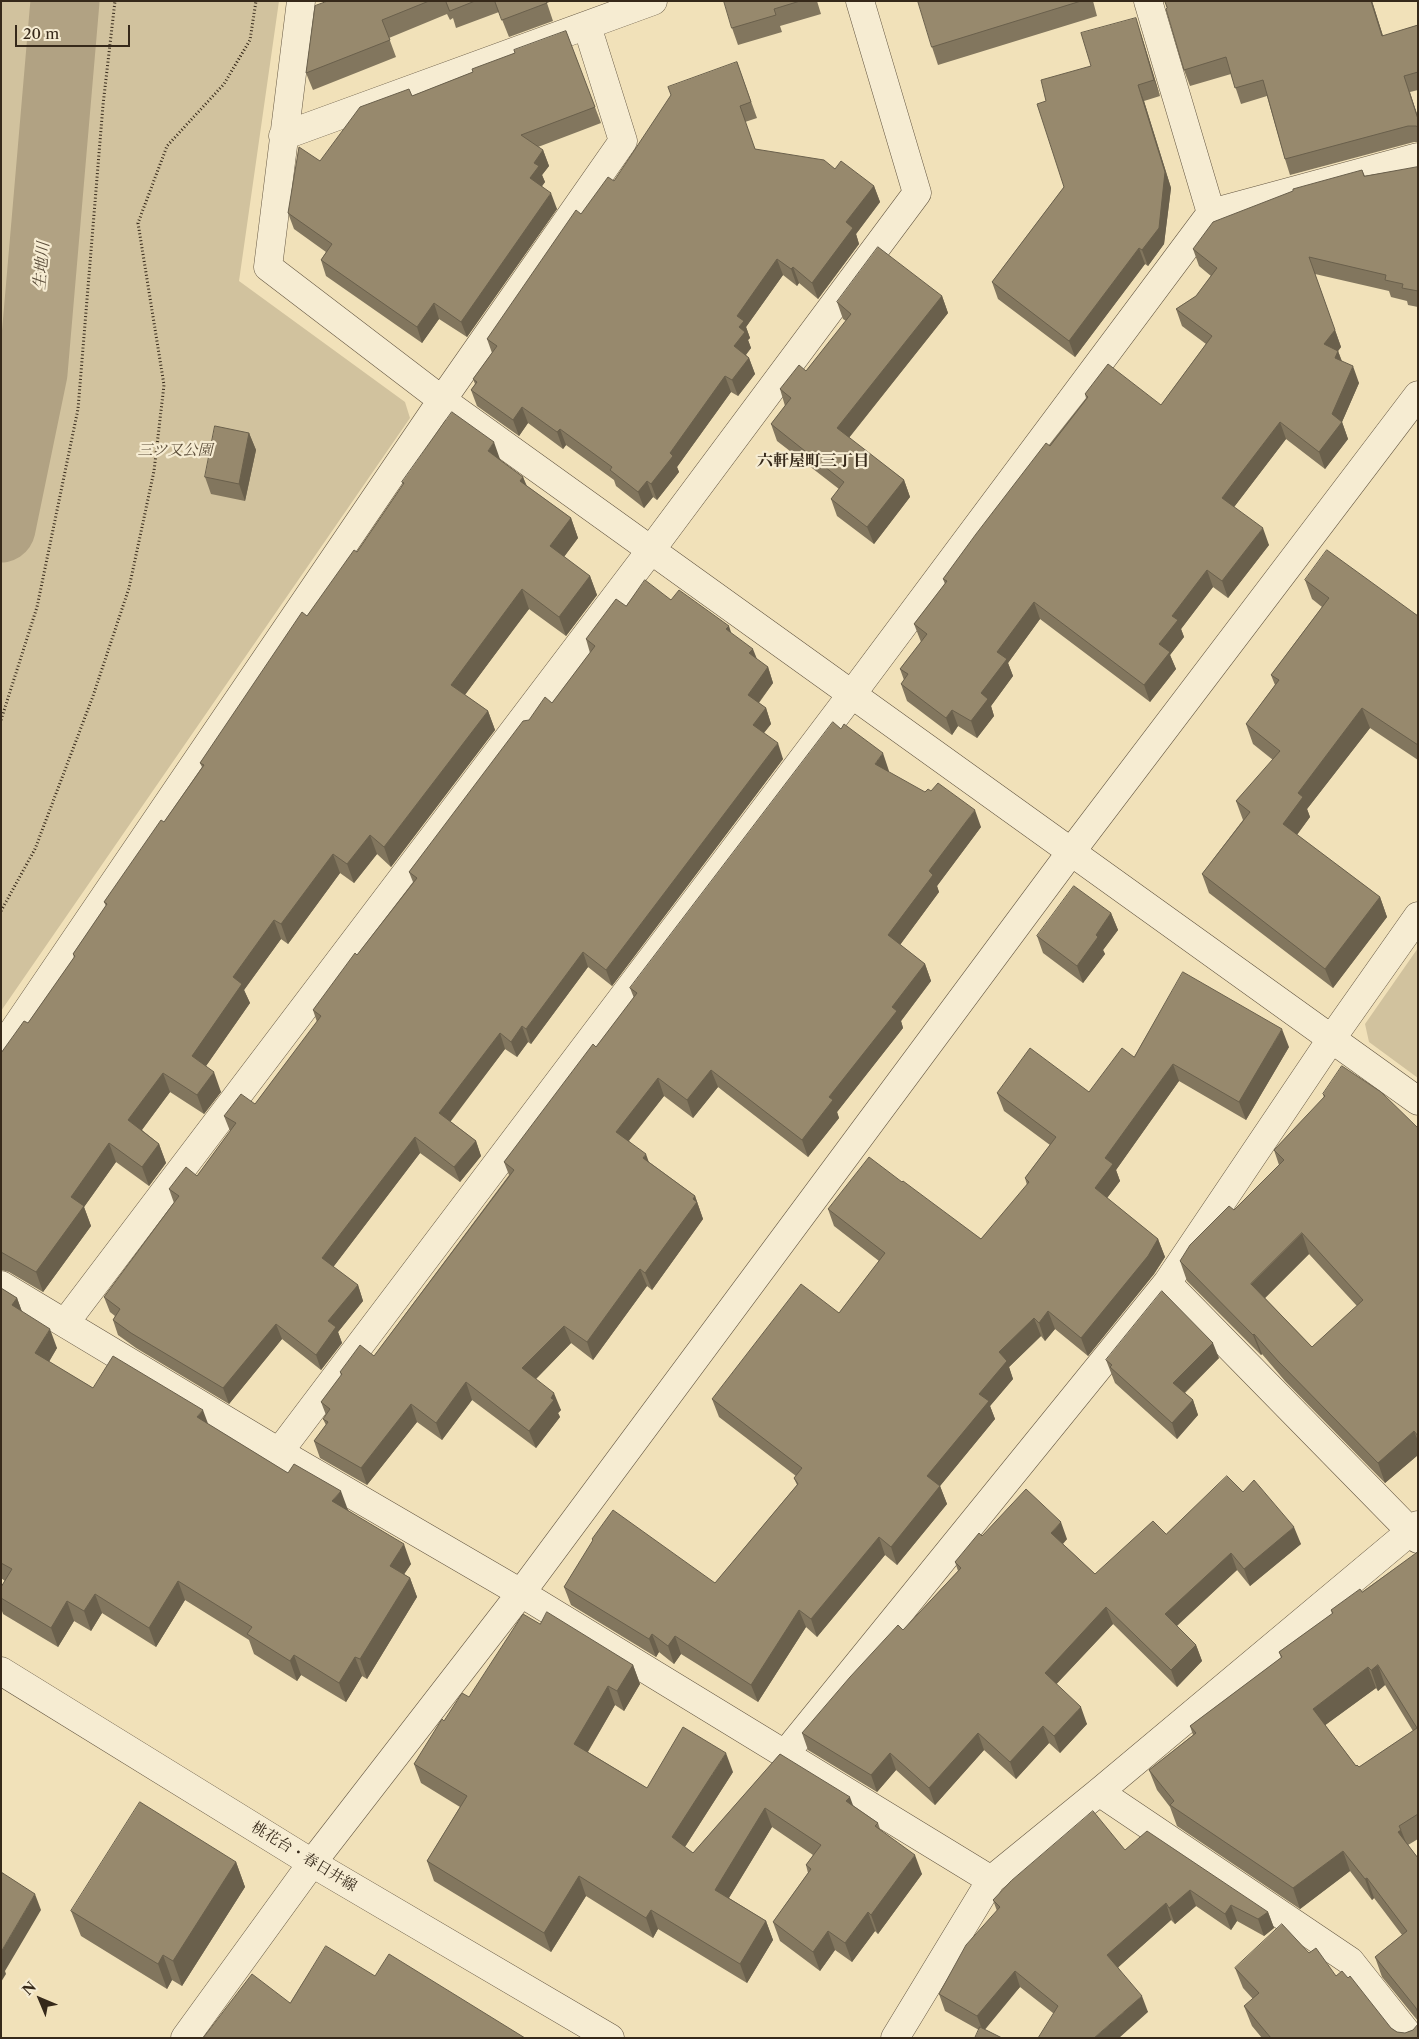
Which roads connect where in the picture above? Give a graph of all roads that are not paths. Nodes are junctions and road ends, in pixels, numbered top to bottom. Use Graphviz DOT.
graph roads {
  1 [pos="301,1"];
  2 [pos="653,1"];
  3 [pos="860,1"];
  4 [pos="1148,1"];
  5 [pos="587,26"];
  6 [pos="284,136"];
  7 [pos="1418,157"];
  8 [pos="1211,213"];
  9 [pos="1418,394"];
  10 [pos="442,400"];
  11 [pos="651,550"];
  12 [pos="852,694"];
  13 [pos="1070,852"];
  14 [pos="1418,916"];
  15 [pos="1332,1038"];
  16 [pos="1,1049"];
  17 [pos="1418,1101"];
  18 [pos="1167,1283"];
  19 [pos="1,1285"];
  20 [pos="65,1322"];
  21 [pos="279,1452"];
  22 [pos="1415,1532"];
  23 [pos="521,1593"];
  24 [pos="1,1671"];
  25 [pos="785,1754"];
  26 [pos="1099,1792"];
  27 [pos="312,1863"];
  28 [pos="991,1880"];
  29 [pos="185,2038"];
  30 [pos="610,2038"];
  31 [pos="896,2038"];
  32 [pos="1411,2038"];
  1 -- 6 [label="street"];
  2 -- 5 [label="street"];
  3 -- 11 [label="street"];
  4 -- 8 [label="street"];
  5 -- 6 [label="street"];
  5 -- 10 [label="street"];
  6 -- 10 [label="street"];
  7 -- 8 [label="street"];
  8 -- 12 [label="street"];
  9 -- 13 [label="street"];
  10 -- 11 [label="street"];
  10 -- 16 [label="street"];
  11 -- 12 [label="street"];
  11 -- 20 [label="street"];
  12 -- 13 [label="street"];
  12 -- 21 [label="street"];
  13 -- 15 [label="street"];
  13 -- 23 [label="street"];
  14 -- 15 [label="street"];
  15 -- 17 [label="street"];
  15 -- 18 [label="street"];
  18 -- 22 [label="street"];
  18 -- 25 [label="street"];
  19 -- 20 [label="street"];
  20 -- 21 [label="street"];
  21 -- 23 [label="street"];
  22 -- 26 [label="street"];
  23 -- 25 [label="street"];
  23 -- 27 [label="street"];
  24 -- 27 [label="street, 桃花台・春日井線"];
  25 -- 28 [label="street"];
  26 -- 28 [label="street"];
  26 -- 32 [label="street"];
  27 -- 29 [label="street"];
  27 -- 30 [label="street, 桃花台・春日井線"];
  28 -- 31 [label="street"];
}
